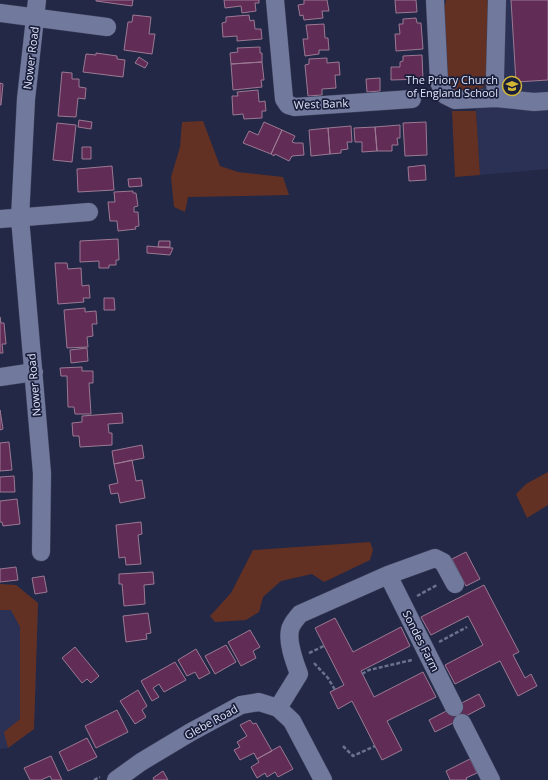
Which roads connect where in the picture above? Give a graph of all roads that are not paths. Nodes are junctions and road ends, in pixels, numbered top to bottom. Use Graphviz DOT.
graph roads {
  1 [pos="275,0"];
  2 [pos="435,0"];
  3 [pos="497,0"];
  4 [pos="37,9"];
  5 [pos="0,13"];
  6 [pos="107,27"];
  7 [pos="496,98"];
  8 [pos="412,100"];
  9 [pos="548,101"];
  10 [pos="89,212"];
  11 [pos="20,218"];
  12 [pos="0,219"];
  13 [pos="0,367"];
  14 [pos="33,368"];
  15 [pos="0,377"];
  16 [pos="41,552"];
  17 [pos="388,575"];
  18 [pos="454,581"];
  19 [pos="278,708"];
  20 [pos="116,780"];
  21 [pos="323,780"];
  22 [pos="490,780"];
  1 -- 8 [label="street, West Bank"];
  2 -- 7 [label="street"];
  3 -- 7 [label="street"];
  4 -- 5 [label="street, Nower Road"];
  4 -- 6 [label="street, Nower Road"];
  4 -- 11 [label="street, Nower Road"];
  7 -- 9 [label="street"];
  10 -- 11 [label="street"];
  11 -- 12 [label="street"];
  11 -- 14 [label="street, Nower Road"];
  13 -- 14 [label="street"];
  14 -- 15 [label="street"];
  14 -- 16 [label="street, Nower Road"];
  17 -- 18 [label="street"];
  17 -- 19 [label="street"];
  17 -- 22 [label="street, Sondes Farm"];
  19 -- 20 [label="street, Glebe Road"];
  19 -- 21 [label="street, Glebe Road"];
}
